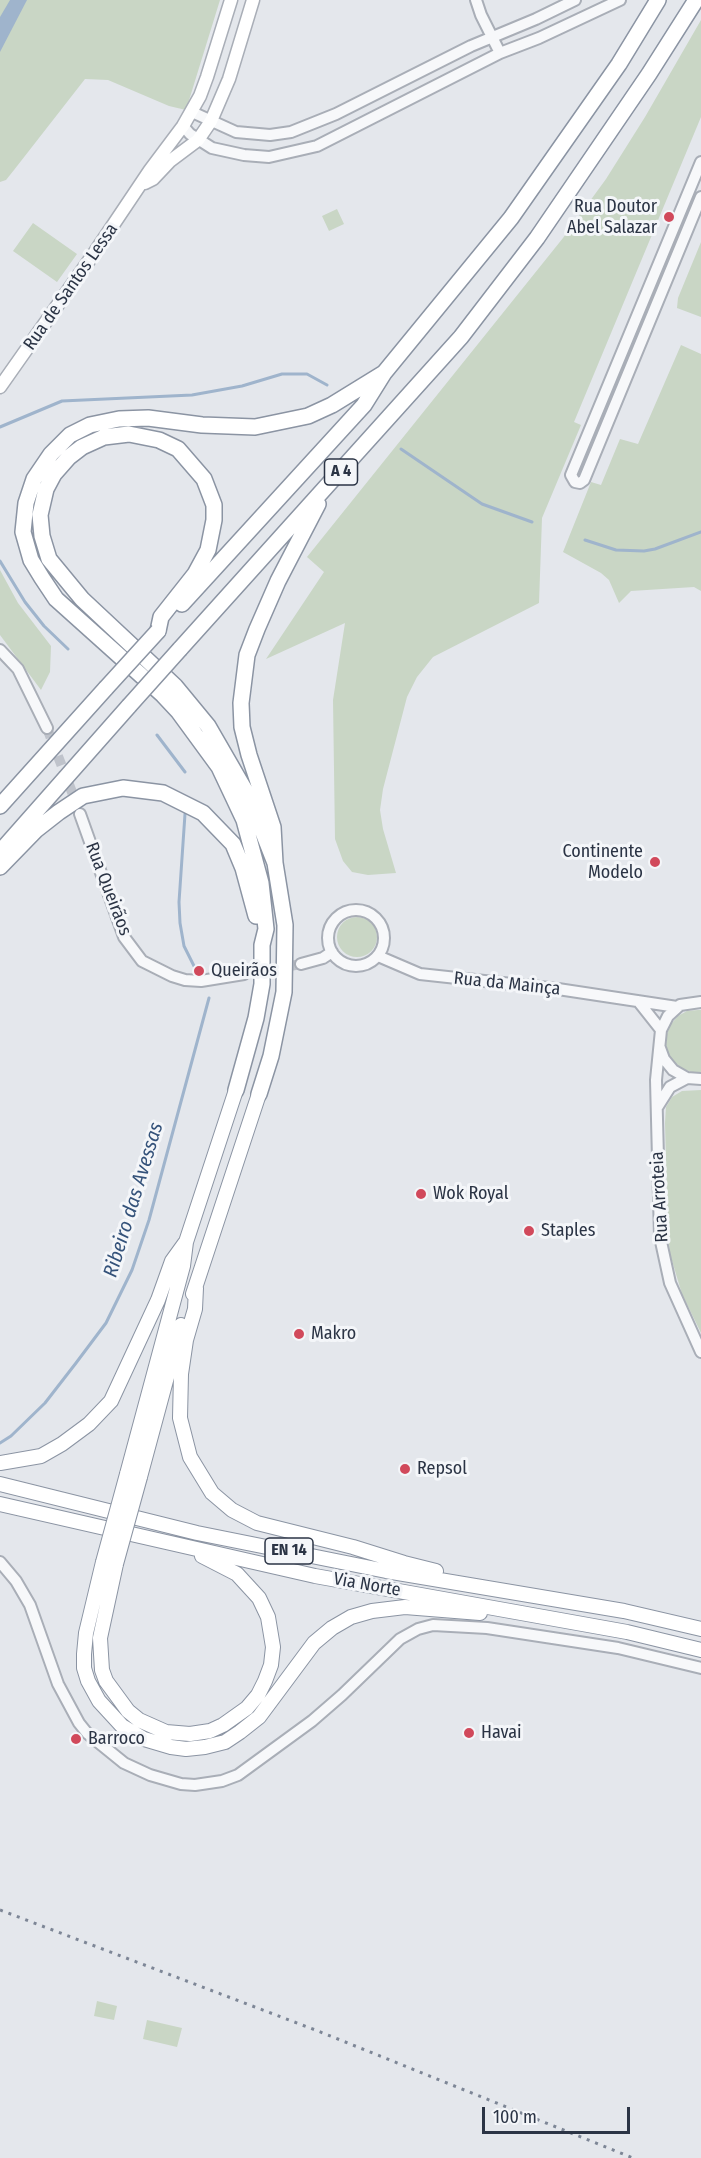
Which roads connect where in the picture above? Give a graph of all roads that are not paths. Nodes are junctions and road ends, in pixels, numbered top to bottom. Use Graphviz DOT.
graph roads {
  1 [pos="231,0"];
  2 [pos="253,0"];
  3 [pos="476,0"];
  4 [pos="575,0"];
  5 [pos="620,0"];
  6 [pos="658,0"];
  7 [pos="696,0"];
  8 [pos="492,37"];
  9 [pos="500,53"];
  10 [pos="357,103"];
  11 [pos="192,112"];
  12 [pos="212,121"];
  13 [pos="366,122"];
  14 [pos="183,126"];
  15 [pos="198,140"];
  16 [pos="701,162"];
  17 [pos="142,185"];
  18 [pos="701,197"];
  19 [pos="384,373"];
  20 [pos="0,387"];
  21 [pos="326,488"];
  22 [pos="158,631"];
  23 [pos="0,650"];
  24 [pos="46,728"];
  25 [pos="0,806"];
  26 [pos="80,814"];
  27 [pos="2,861"];
  28 [pos="275,863"];
  29 [pos="262,945"];
  30 [pos="332,952"];
  31 [pos="378,956"];
  32 [pos="301,964"];
  33 [pos="244,974"];
  34 [pos="638,1001"];
  35 [pos="701,1002"];
  36 [pos="677,1007"];
  37 [pos="661,1030"];
  38 [pos="660,1045"];
  39 [pos="687,1077"];
  40 [pos="701,1079"];
  41 [pos="236,1090"];
  42 [pos="259,1094"];
  43 [pos="658,1106"];
  44 [pos="186,1242"];
  45 [pos="196,1288"];
  46 [pos="701,1352"];
  47 [pos="0,1463"];
  48 [pos="134,1476"];
  49 [pos="0,1484"];
  50 [pos="0,1504"];
  51 [pos="181,1545"];
  52 [pos="0,1562"];
  53 [pos="110,1563"];
  54 [pos="580,1603"];
  55 [pos="534,1615"];
  56 [pos="701,1629"];
  57 [pos="701,1650"];
  58 [pos="701,1668"];
  1 -- 11 [label="main road, Rua de Santos Lessa"];
  2 -- 12 [label="main road, Rua de Santos Lessa"];
  3 -- 8 [label="street"];
  4 -- 8 [label="street"];
  5 -- 9 [label="street"];
  6 -- 19 [label="highway, A 4"];
  7 -- 21 [label="highway, A 4"];
  8 -- 9 [label="street"];
  8 -- 10 [label="street"];
  9 -- 13 [label="street"];
  10 -- 12 [label="street"];
  10 -- 13 [label="street"];
  11 -- 12 [label="street"];
  11 -- 14 [label="main road, Rua de Santos Lessa"];
  12 -- 15 [label="main road, Rua de Santos Lessa"];
  13 -- 15 [label="street"];
  14 -- 15 [label="street"];
  14 -- 17 [label="main road, Rua de Santos Lessa"];
  15 -- 17 [label="main road, Rua de Santos Lessa"];
  16 -- 18 [label="street"];
  17 -- 20 [label="main road, Rua de Santos Lessa"];
  19 -- 22 [label="highway, A 4"];
  19 -- 29 [label="highway"];
  21 -- 27 [label="highway, A 4, bridge"];
  21 -- 28 [label="highway"];
  22 -- 25 [label="highway, A 4, bridge"];
  22 -- 28 [label="highway"];
  23 -- 24 [label="street"];
  26 -- 33 [label="street, Rua Queirãos"];
  27 -- 29 [label="highway"];
  28 -- 42 [label="highway"];
  29 -- 41 [label="highway"];
  30 -- 31 [label="street"];
  30 -- 31 [label="street"];
  30 -- 32 [label="street"];
  31 -- 34 [label="street, Rua da Mainça"];
  34 -- 36 [label="street, Rua da Mainça"];
  34 -- 37 [label="street"];
  35 -- 36 [label="street"];
  36 -- 37 [label="street"];
  37 -- 38 [label="street, Rua Arroteia"];
  38 -- 39 [label="street"];
  38 -- 43 [label="street, Rua Arroteia"];
  39 -- 40 [label="street"];
  39 -- 43 [label="street"];
  41 -- 44 [label="highway"];
  42 -- 45 [label="highway"];
  43 -- 46 [label="street, Rua Arroteia"];
  44 -- 47 [label="highway"];
  44 -- 48 [label="highway"];
  45 -- 48 [label="highway"];
  45 -- 54 [label="highway"];
  48 -- 53 [label="highway, bridge"];
  49 -- 54 [label="highway, Via Norte / EN 14"];
  50 -- 51 [label="highway, Via Norte / EN 14"];
  51 -- 53 [label="highway"];
  51 -- 55 [label="highway, Via Norte / EN 14"];
  52 -- 58 [label="street"];
  53 -- 55 [label="highway"];
  54 -- 56 [label="highway, Via Norte / EN 14"];
  55 -- 57 [label="highway, Via Norte / EN 14"];
}
